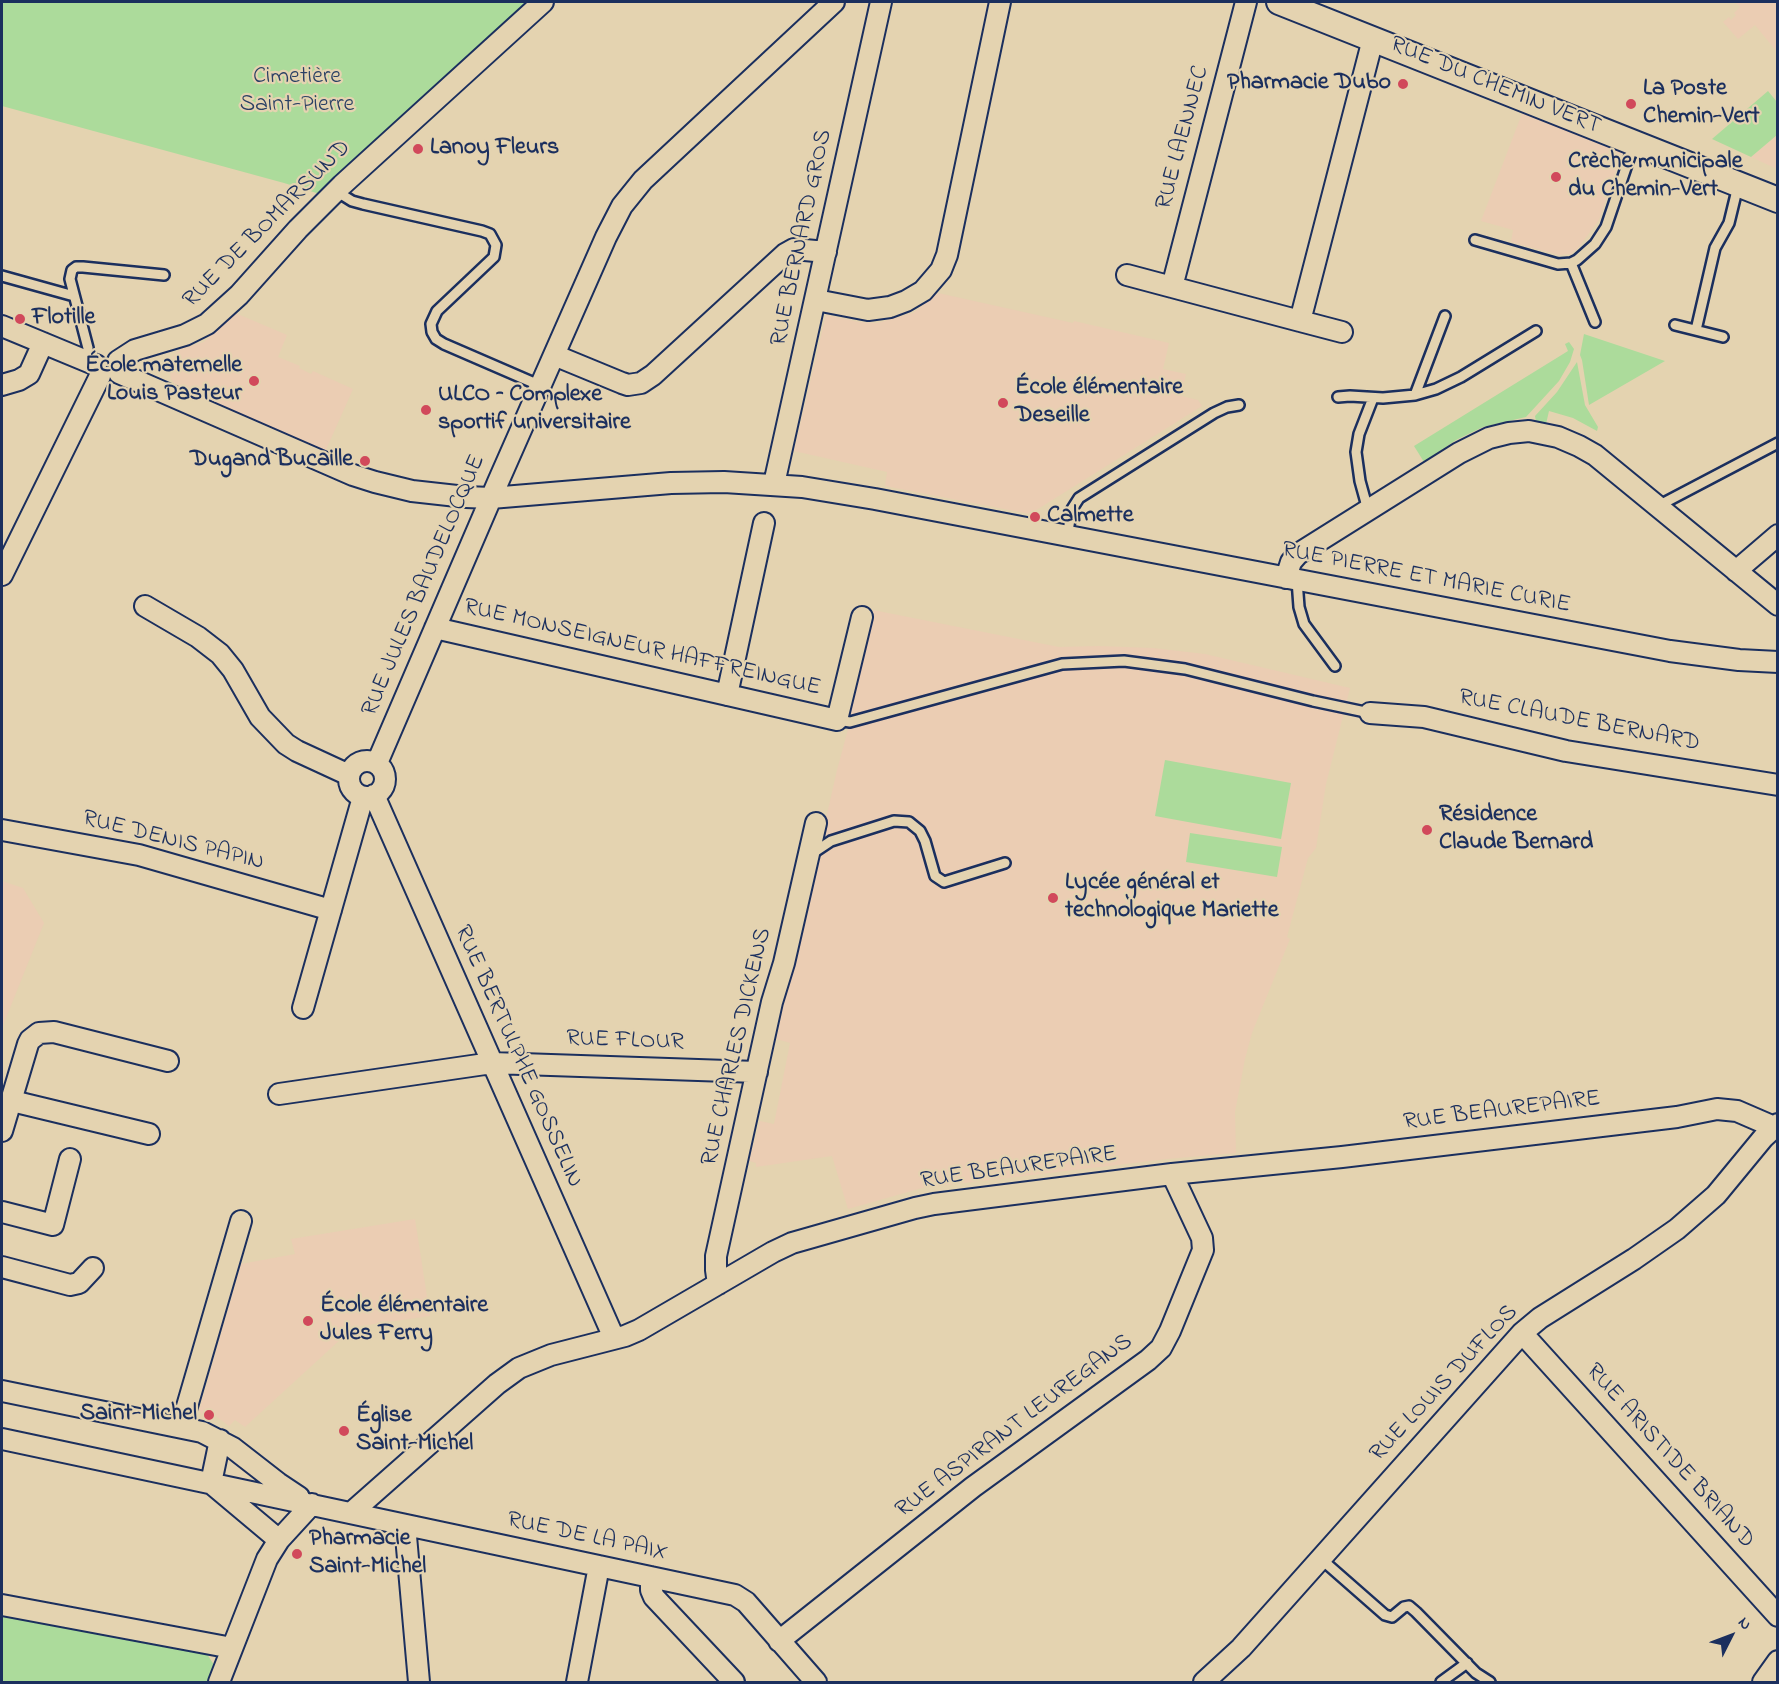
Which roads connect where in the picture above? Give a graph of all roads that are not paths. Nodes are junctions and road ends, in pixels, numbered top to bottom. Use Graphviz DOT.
graph roads {
  1 [pos="543,2"];
  2 [pos="834,2"];
  3 [pos="881,2"];
  4 [pos="1000,2"];
  5 [pos="1246,2"];
  6 [pos="1279,2"];
  7 [pos="1373,39"];
  8 [pos="1634,142"];
  9 [pos="1738,184"];
  10 [pos="336,191"];
  11 [pos="1778,200"];
  12 [pos="1475,240"];
  13 [pos="826,252"];
  14 [pos="1571,263"];
  15 [pos="164,275"];
  16 [pos="1127,275"];
  17 [pos="2,276"];
  18 [pos="1172,287"];
  19 [pos="74,296"];
  20 [pos="816,300"];
  21 [pos="1445,316"];
  22 [pos="1300,321"];
  23 [pos="1595,322"];
  24 [pos="1675,325"];
  25 [pos="2,326"];
  26 [pos="1696,330"];
  27 [pos="1536,331"];
  28 [pos="1342,332"];
  29 [pos="1723,337"];
  30 [pos="43,343"];
  31 [pos="554,355"];
  32 [pos="104,367"];
  33 [pos="2,385"];
  34 [pos="541,386"];
  35 [pos="1415,395"];
  36 [pos="1338,397"];
  37 [pos="1373,398"];
  38 [pos="1239,405"];
  39 [pos="1778,443"];
  40 [pos="774,484"];
  41 [pos="491,498"];
  42 [pos="1657,507"];
  43 [pos="1368,510"];
  44 [pos="764,523"];
  45 [pos="1778,535"];
  46 [pos="1067,536"];
  47 [pos="1736,571"];
  48 [pos="2,575"];
  49 [pos="1291,579"];
  50 [pos="1778,605"];
  51 [pos="145,606"];
  52 [pos="862,617"];
  53 [pos="435,628"];
  54 [pos="1778,662"];
  55 [pos="1335,666"];
  56 [pos="727,695"];
  57 [pos="1370,713"];
  58 [pos="837,720"];
  59 [pos="376,763"];
  60 [pos="349,775"];
  61 [pos="1778,785"];
  62 [pos="369,796"];
  63 [pos="816,822"];
  64 [pos="2,830"];
  65 [pos="808,857"];
  66 [pos="1005,863"];
  67 [pos="331,910"];
  68 [pos="303,1008"];
  69 [pos="168,1061"];
  70 [pos="492,1063"];
  71 [pos="757,1072"];
  72 [pos="284,1074"];
  73 [pos="12,1101"];
  74 [pos="1776,1125"];
  75 [pos="2,1131"];
  76 [pos="149,1134"];
  77 [pos="70,1159"];
  78 [pos="1172,1174"];
  79 [pos="2,1212"];
  80 [pos="241,1221"];
  81 [pos="2,1267"];
  82 [pos="93,1268"];
  83 [pos="718,1284"];
  84 [pos="1522,1333"];
  85 [pos="614,1338"];
  86 [pos="2,1391"];
  87 [pos="181,1427"];
  88 [pos="2,1440"];
  89 [pos="220,1440"];
  90 [pos="211,1483"];
  91 [pos="312,1504"];
  92 [pos="351,1513"];
  93 [pos="405,1525"];
  94 [pos="279,1539"];
  95 [pos="1320,1558"];
  96 [pos="599,1566"];
  97 [pos="651,1577"];
  98 [pos="2,1605"];
  99 [pos="1778,1616"];
  100 [pos="779,1641"];
  101 [pos="232,1648"];
  102 [pos="1778,1661"];
  103 [pos="1467,1664"];
  104 [pos="219,1683"];
  105 [pos="420,1683"];
  106 [pos="577,1683"];
  107 [pos="734,1683"];
  108 [pos="816,1683"];
  109 [pos="1204,1683"];
  110 [pos="1441,1683"];
  111 [pos="1490,1683"];
  112 [pos="1763,1683"];
  1 -- 10 [label="street, RUE DE BOMARSUND"];
  2 -- 31 [label="street, RUE JULES BAUDELOCQUE"];
  3 -- 13 [label="street, RUE BERNARD GROS"];
  4 -- 20 [label="street"];
  5 -- 18 [label="street, RUE LAENNEC"];
  6 -- 7 [label="street, RUE DU CHEMIN VERT"];
  7 -- 8 [label="street, RUE DU CHEMIN VERT"];
  7 -- 22 [label="street"];
  8 -- 9 [label="street, RUE DU CHEMIN VERT"];
  8 -- 14 [label="lane"];
  9 -- 11 [label="street, RUE DU CHEMIN VERT"];
  9 -- 26 [label="lane"];
  10 -- 32 [label="street, RUE DE BOMARSUND"];
  10 -- 34 [label="lane"];
  12 -- 14 [label="lane"];
  13 -- 20 [label="street, RUE BERNARD GROS"];
  13 -- 31 [label="street"];
  14 -- 23 [label="lane"];
  15 -- 19 [label="lane"];
  16 -- 18 [label="street"];
  17 -- 19 [label="lane"];
  18 -- 22 [label="street"];
  19 -- 32 [label="lane"];
  20 -- 40 [label="street, RUE BERNARD GROS"];
  21 -- 35 [label="lane"];
  22 -- 28 [label="street"];
  24 -- 26 [label="lane"];
  25 -- 30 [label="street, RUE PIERRE ET MARIE CURIE"];
  26 -- 29 [label="lane"];
  27 -- 35 [label="lane"];
  30 -- 32 [label="street, RUE PIERRE ET MARIE CURIE"];
  30 -- 33 [label="street"];
  31 -- 34 [label="street, RUE JULES BAUDELOCQUE"];
  32 -- 41 [label="street, RUE PIERRE ET MARIE CURIE"];
  32 -- 48 [label="street"];
  34 -- 41 [label="street, RUE JULES BAUDELOCQUE"];
  35 -- 37 [label="lane"];
  36 -- 37 [label="lane"];
  37 -- 43 [label="lane"];
  38 -- 46 [label="lane"];
  39 -- 42 [label="lane"];
  40 -- 41 [label="street, RUE PIERRE ET MARIE CURIE"];
  40 -- 46 [label="street, RUE PIERRE ET MARIE CURIE"];
  41 -- 53 [label="street, RUE JULES BAUDELOCQUE"];
  42 -- 43 [label="street"];
  42 -- 47 [label="street"];
  43 -- 49 [label="street"];
  44 -- 56 [label="street"];
  45 -- 47 [label="street"];
  46 -- 49 [label="street, RUE PIERRE ET MARIE CURIE"];
  47 -- 50 [label="street"];
  49 -- 54 [label="street, RUE PIERRE ET MARIE CURIE"];
  49 -- 55 [label="lane"];
  51 -- 60 [label="street"];
  52 -- 58 [label="street"];
  53 -- 56 [label="street, RUE MONSEIGNEUR HAFFREINGUE"];
  53 -- 59 [label="street, RUE JULES BAUDELOCQUE"];
  56 -- 58 [label="street, RUE MONSEIGNEUR HAFFREINGUE"];
  57 -- 58 [label="lane"];
  57 -- 61 [label="street, RUE CLAUDE BERNARD"];
  59 -- 60 [label="street"];
  59 -- 62 [label="street"];
  60 -- 62 [label="street"];
  62 -- 67 [label="street"];
  62 -- 70 [label="street, RUE BERTULPHE GOSSELIN"];
  63 -- 65 [label="street, RUE CHARLES DICKENS"];
  64 -- 67 [label="street, RUE DENIS PAPIN"];
  65 -- 66 [label="lane"];
  65 -- 71 [label="street, RUE CHARLES DICKENS"];
  67 -- 68 [label="street"];
  69 -- 73 [label="street"];
  70 -- 71 [label="street, RUE FLOUR"];
  70 -- 72 [label="street, RUE FLOUR"];
  70 -- 85 [label="street, RUE BERTULPHE GOSSELIN"];
  71 -- 83 [label="street, RUE CHARLES DICKENS"];
  73 -- 75 [label="street"];
  73 -- 76 [label="street"];
  74 -- 78 [label="street, RUE BEAUREPAIRE"];
  74 -- 84 [label="street, RUE LOUIS DUFLOS"];
  77 -- 79 [label="street"];
  78 -- 83 [label="street, RUE BEAUREPAIRE"];
  78 -- 100 [label="street, RUE ASPIRANT LEUREGANS"];
  80 -- 87 [label="street"];
  81 -- 82 [label="street"];
  83 -- 85 [label="street, RUE BEAUREPAIRE"];
  84 -- 95 [label="street, RUE LOUIS DUFLOS"];
  84 -- 99 [label="street, RUE ARISTIDE BRIAND"];
  85 -- 92 [label="street, RUE BEAUREPAIRE"];
  86 -- 87 [label="street"];
  87 -- 89 [label="street"];
  88 -- 90 [label="street, RUE DE LA PAIX"];
  89 -- 90 [label="street"];
  89 -- 91 [label="street"];
  90 -- 91 [label="street, RUE DE LA PAIX"];
  90 -- 94 [label="street"];
  91 -- 92 [label="street, RUE DE LA PAIX"];
  91 -- 94 [label="street"];
  92 -- 93 [label="street, RUE DE LA PAIX"];
  93 -- 96 [label="street, RUE DE LA PAIX"];
  93 -- 105 [label="street"];
  94 -- 101 [label="street"];
  95 -- 103 [label="lane"];
  95 -- 109 [label="street, RUE LOUIS DUFLOS"];
  96 -- 97 [label="street, RUE DE LA PAIX"];
  96 -- 106 [label="street"];
  97 -- 100 [label="street, RUE DE LA PAIX"];
  97 -- 107 [label="street"];
  98 -- 101 [label="street"];
  100 -- 108 [label="street, RUE DE LA PAIX"];
  101 -- 104 [label="street"];
  102 -- 112 [label="street"];
  103 -- 110 [label="lane"];
  103 -- 111 [label="lane"];
}
